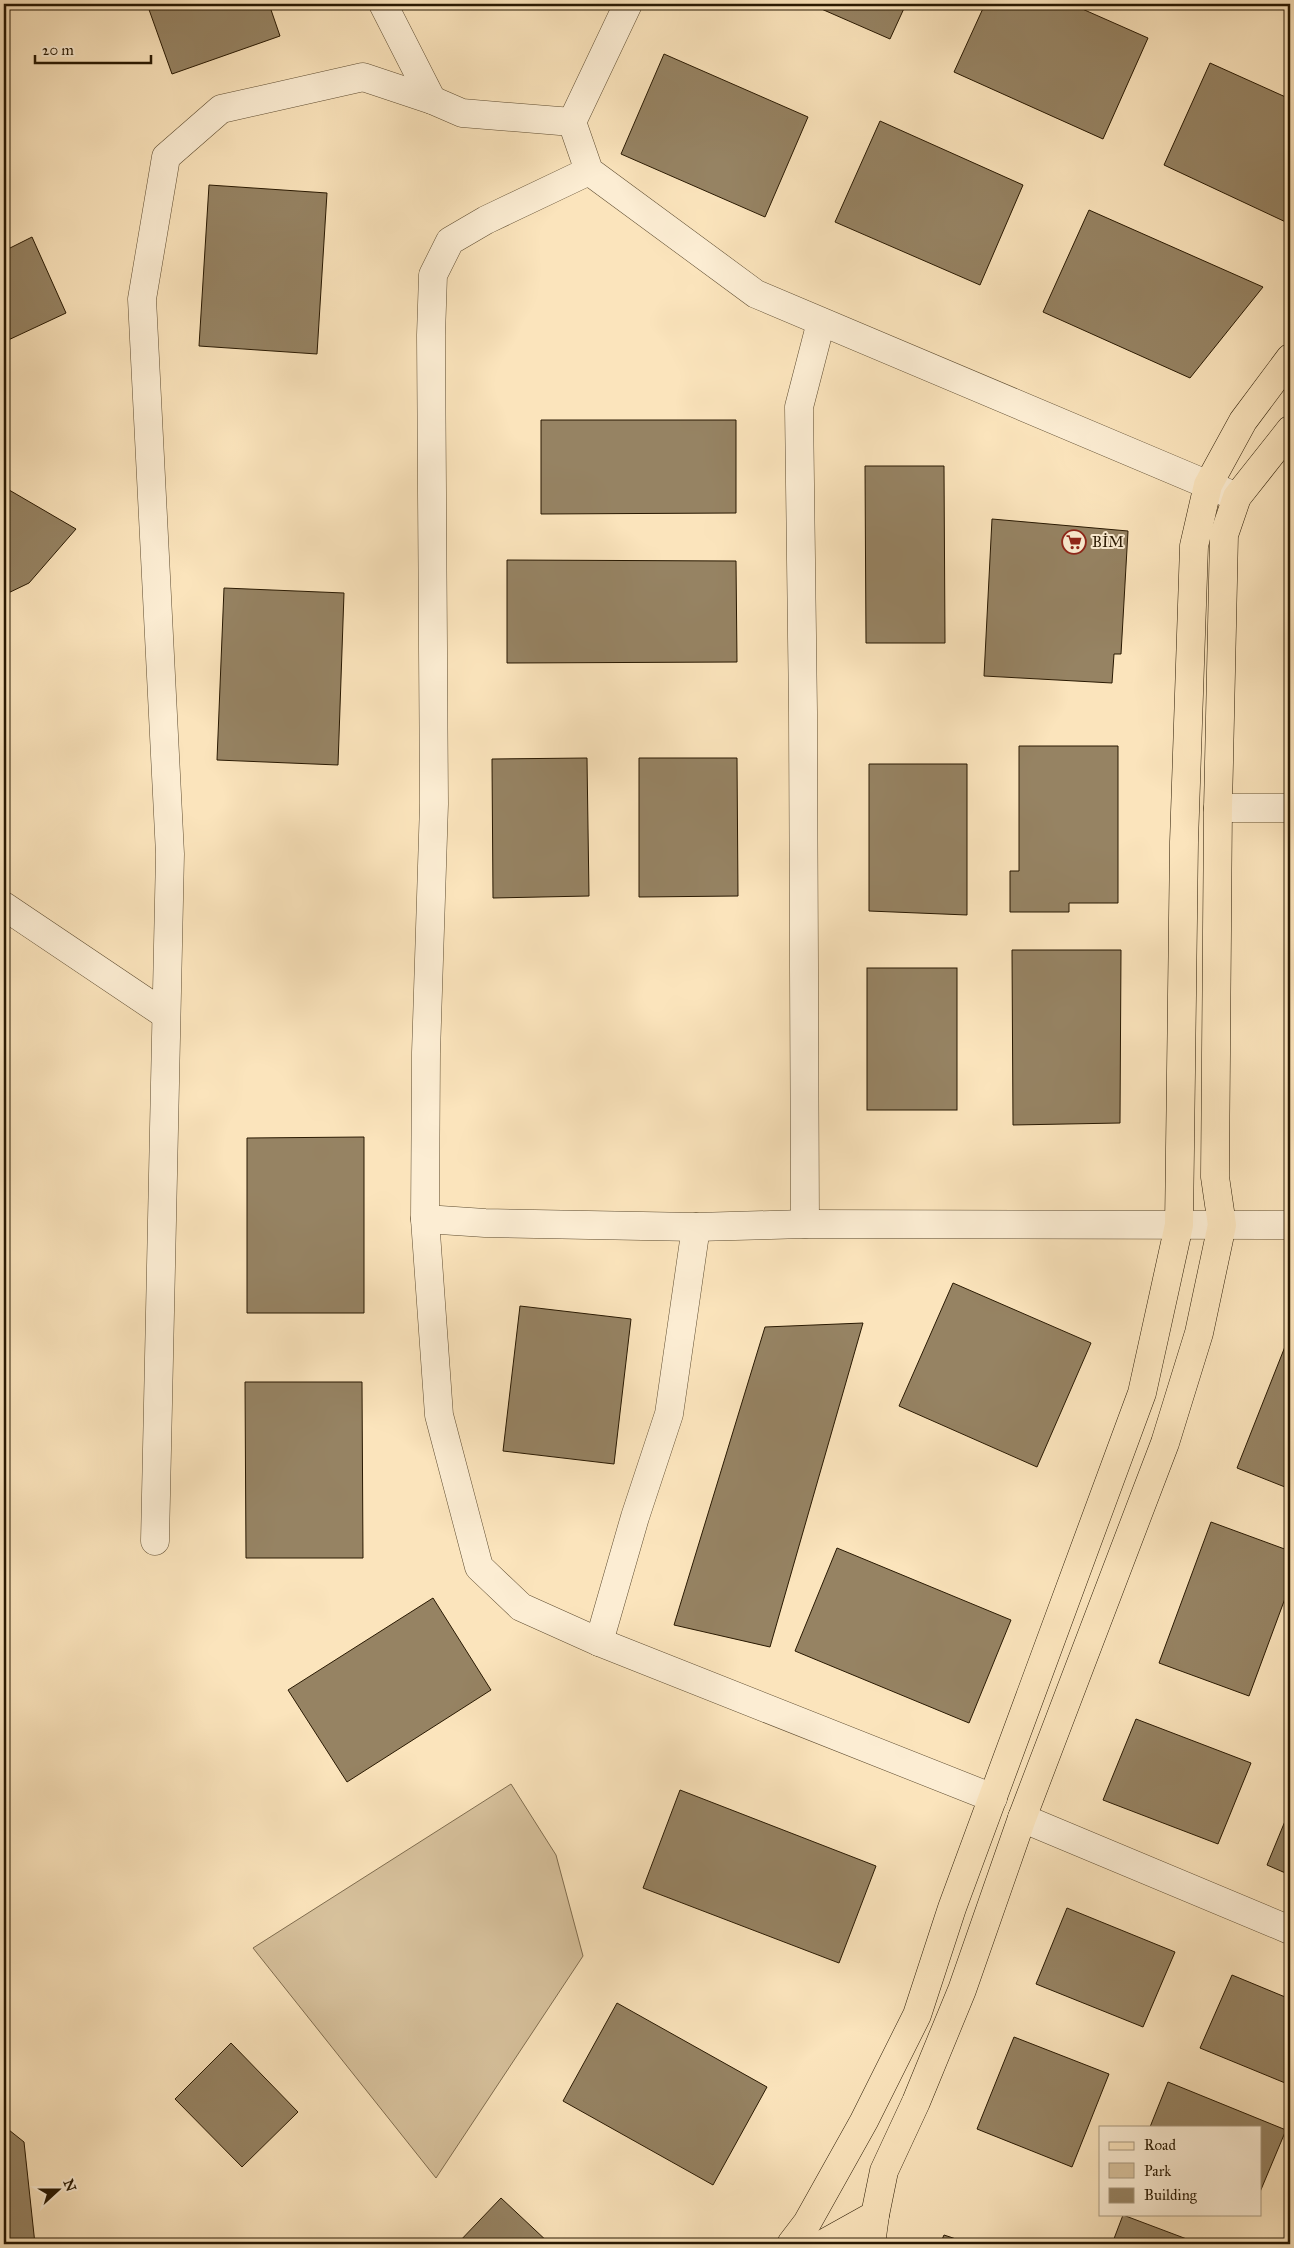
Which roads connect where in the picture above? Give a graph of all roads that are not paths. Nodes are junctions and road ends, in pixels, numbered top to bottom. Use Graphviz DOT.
graph roads {
  1 [pos="383,4"];
  2 [pos="628,4"];
  3 [pos="432,100"];
  4 [pos="572,122"];
  5 [pos="589,171"];
  6 [pos="821,322"];
  7 [pos="1290,358"];
  8 [pos="1290,430"];
  9 [pos="1208,485"];
  10 [pos="1237,497"];
  11 [pos="1218,808"];
  12 [pos="1290,808"];
  13 [pos="4,906"];
  14 [pos="166,1015"];
  15 [pos="425,1219"];
  16 [pos="805,1224"];
  17 [pos="1178,1225"];
  18 [pos="1222,1225"];
  19 [pos="1290,1225"];
  20 [pos="696,1227"];
  21 [pos="155,1541"];
  22 [pos="599,1642"];
  23 [pos="993,1798"];
  24 [pos="1022,1818"];
  25 [pos="1290,1930"];
  26 [pos="875,2215"];
  27 [pos="791,2244"];
  28 [pos="824,2244"];
  29 [pos="871,2244"];
  1 -- 3 [label="street"];
  2 -- 4 [label="street"];
  3 -- 4 [label="street"];
  3 -- 14 [label="street"];
  4 -- 5 [label="street"];
  5 -- 6 [label="street"];
  5 -- 15 [label="street"];
  6 -- 9 [label="street"];
  6 -- 16 [label="street"];
  7 -- 9 [label="main road"];
  8 -- 10 [label="main road"];
  9 -- 10 [label="street"];
  9 -- 17 [label="main road"];
  10 -- 11 [label="main road"];
  11 -- 12 [label="street"];
  11 -- 18 [label="main road"];
  13 -- 14 [label="street"];
  14 -- 21 [label="street"];
  15 -- 20 [label="street"];
  15 -- 22 [label="street"];
  16 -- 17 [label="street"];
  16 -- 20 [label="street"];
  17 -- 18 [label="street"];
  17 -- 23 [label="main road"];
  18 -- 19 [label="street"];
  18 -- 24 [label="main road"];
  20 -- 22 [label="street"];
  22 -- 23 [label="street"];
  23 -- 27 [label="main road"];
  24 -- 25 [label="street"];
  24 -- 26 [label="main road"];
  26 -- 28 [label="main road"];
  26 -- 29 [label="main road"];
}
